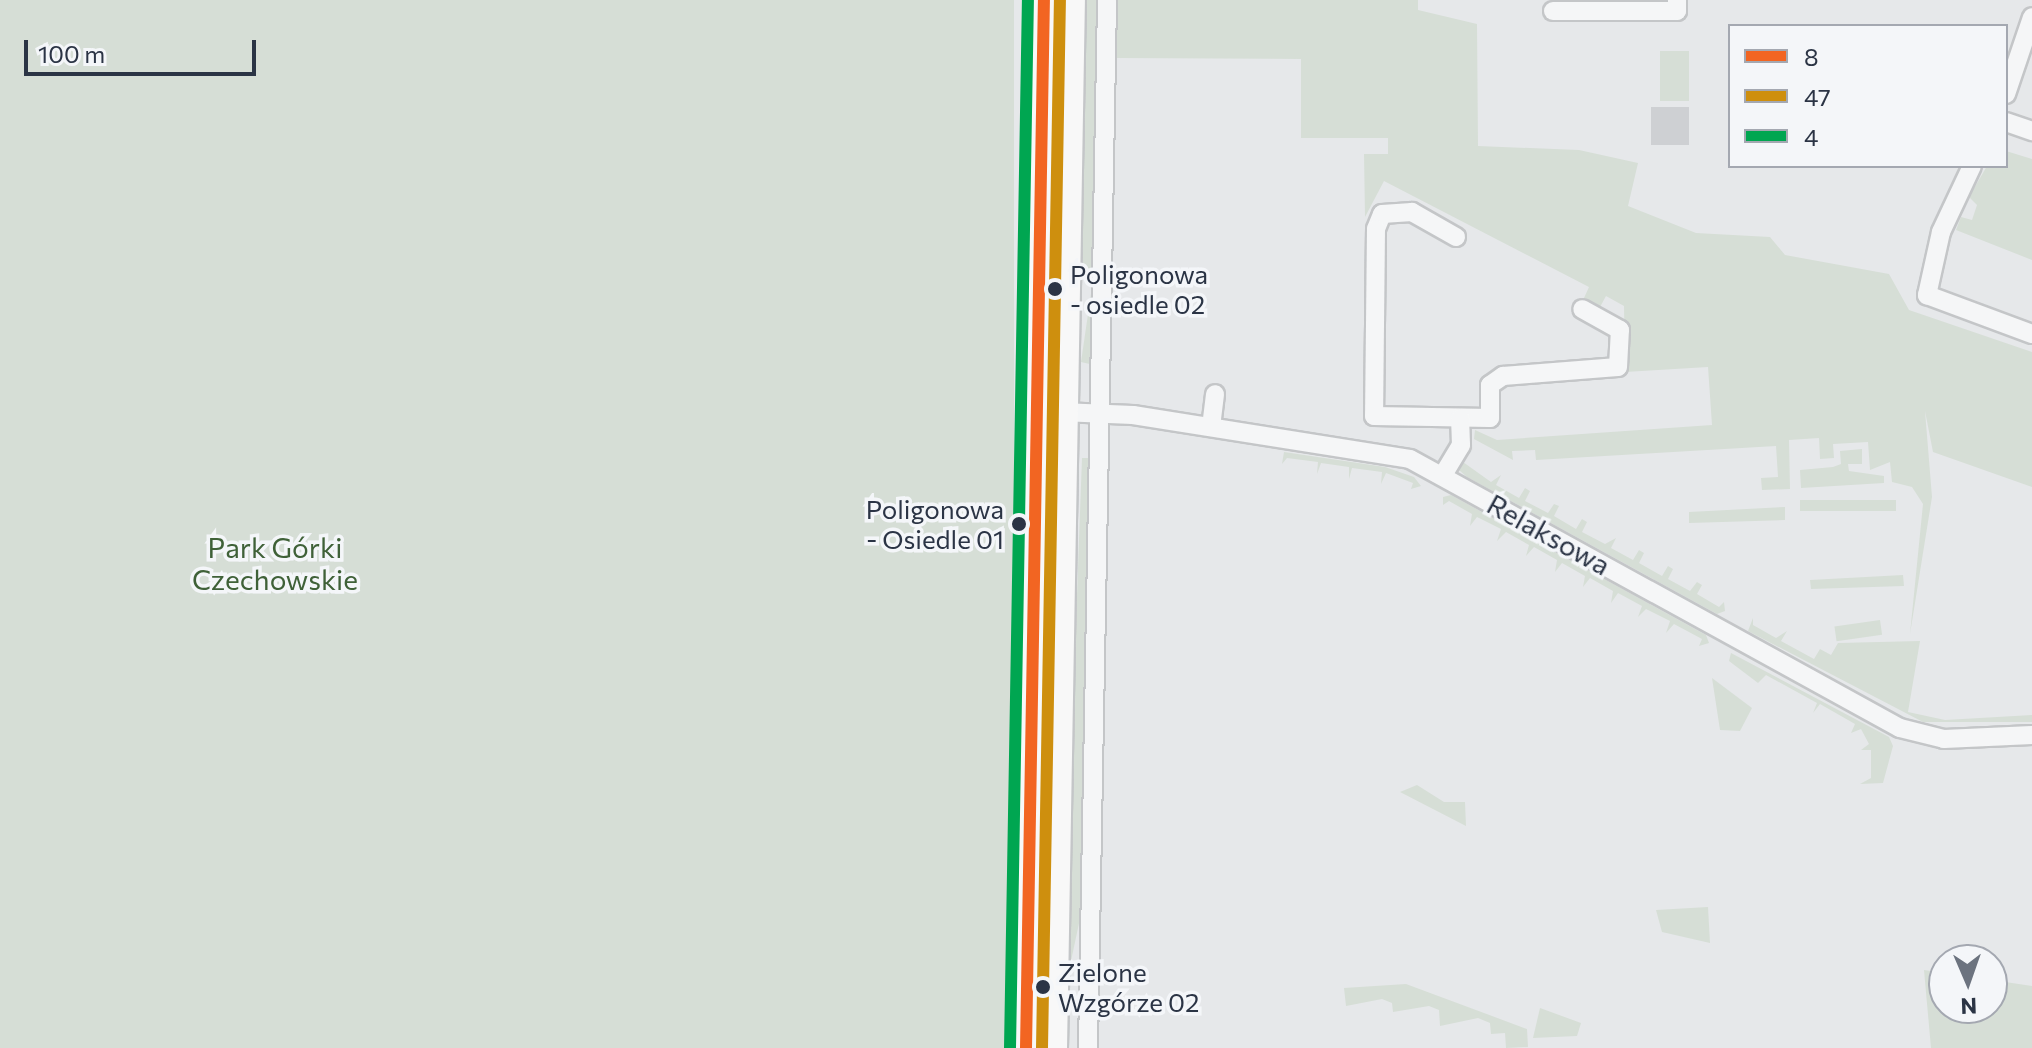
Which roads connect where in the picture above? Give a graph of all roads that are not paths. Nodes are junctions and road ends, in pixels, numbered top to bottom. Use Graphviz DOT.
graph roads {
  1 [pos="1044,0"];
  2 [pos="1073,0"];
  3 [pos="1107,0"];
  4 [pos="1677,6"];
  5 [pos="1553,11"];
  6 [pos="2032,17"];
  7 [pos="2008,88"];
  8 [pos="2008,123"];
  9 [pos="2032,131"];
  10 [pos="1971,168"];
  11 [pos="1456,237"];
  12 [pos="1582,309"];
  13 [pos="2032,334"];
  14 [pos="1215,394"];
  15 [pos="1065,410"];
  16 [pos="1037,411"];
  17 [pos="1103,413"];
  18 [pos="1460,418"];
  19 [pos="1211,427"];
  20 [pos="1443,475"];
  21 [pos="2032,735"];
  22 [pos="1026,1048"];
  23 [pos="1055,1048"];
  24 [pos="1088,1048"];
  1 -- 16 [label="main road"];
  2 -- 15 [label="main road"];
  3 -- 17 [label="street"];
  4 -- 5 [label="street"];
  6 -- 7 [label="street"];
  8 -- 9 [label="street"];
  10 -- 13 [label="street"];
  11 -- 18 [label="street"];
  12 -- 18 [label="street"];
  14 -- 19 [label="street"];
  15 -- 16 [label="street, Relaksowa"];
  15 -- 17 [label="street, Relaksowa"];
  15 -- 23 [label="main road"];
  16 -- 22 [label="main road"];
  17 -- 19 [label="street, Relaksowa"];
  17 -- 24 [label="street"];
  18 -- 20 [label="street"];
  19 -- 20 [label="street, Relaksowa"];
  20 -- 21 [label="street, Relaksowa"];
}
